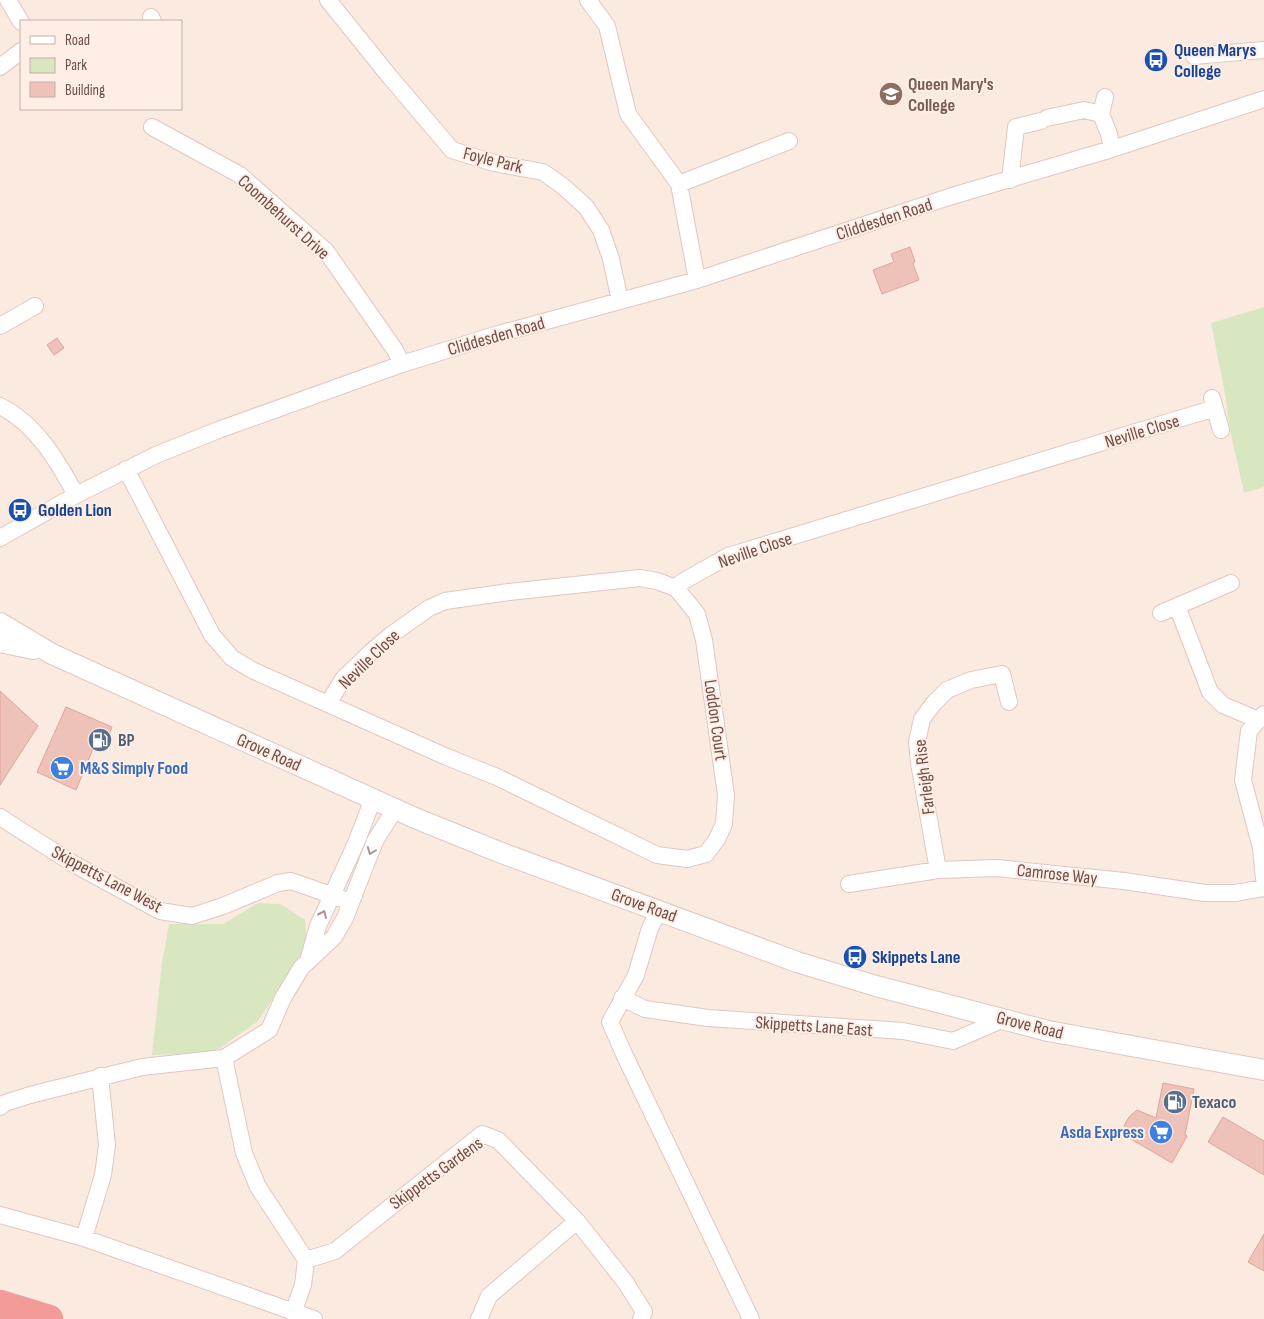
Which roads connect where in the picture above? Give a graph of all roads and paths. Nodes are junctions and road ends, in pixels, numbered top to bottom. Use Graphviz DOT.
graph roads {
  1 [pos="8,0"];
  2 [pos="328,0"];
  3 [pos="588,0"];
  4 [pos="20,20"];
  5 [pos="1264,50"];
  6 [pos="20,52"];
  7 [pos="1194,56"];
  8 [pos="0,67"];
  9 [pos="1105,97"];
  10 [pos="1264,99"];
  11 [pos="1101,114"];
  12 [pos="152,126"];
  13 [pos="789,141"];
  14 [pos="1112,149"];
  15 [pos="1010,180"];
  16 [pos="679,184"];
  17 [pos="697,280"];
  18 [pos="620,301"];
  19 [pos="35,306"];
  20 [pos="0,326"];
  21 [pos="402,364"];
  22 [pos="0,406"];
  23 [pos="1221,430"];
  24 [pos="126,469"];
  25 [pos="76,494"];
  26 [pos="0,538"];
  27 [pos="1231,584"];
  28 [pos="676,588"];
  29 [pos="1177,606"];
  30 [pos="1161,613"];
  31 [pos="0,624"];
  32 [pos="0,642"];
  33 [pos="52,654"];
  34 [pos="1009,702"];
  35 [pos="328,704"];
  36 [pos="1261,717"];
  37 [pos="373,799"];
  38 [pos="395,808"];
  39 [pos="0,817"];
  40 [pos="706,854"];
  41 [pos="938,870"];
  42 [pos="1264,879"];
  43 [pos="850,884"];
  44 [pos="1264,888"];
  45 [pos="333,895"];
  46 [pos="351,902"];
  47 [pos="659,911"];
  48 [pos="308,961"];
  49 [pos="622,998"];
  50 [pos="1004,1019"];
  51 [pos="224,1058"];
  52 [pos="1264,1070"];
  53 [pos="100,1076"];
  54 [pos="0,1107"];
  55 [pos="0,1215"];
  56 [pos="577,1221"];
  57 [pos="84,1238"];
  58 [pos="306,1260"];
  59 [pos="0,1304"];
  60 [pos="293,1313"];
  61 [pos="49,1319"];
  62 [pos="314,1319"];
  63 [pos="480,1319"];
  64 [pos="641,1319"];
  65 [pos="751,1319"];
  1 -- 4 [label="street"];
  2 -- 18 [label="street, Foyle Park"];
  3 -- 16 [label="street"];
  5 -- 7 [label="street"];
  6 -- 8 [label="street"];
  9 -- 11 [label="street"];
  10 -- 14 [label="street, Cliddesden Road"];
  11 -- 14 [label="street"];
  11 -- 15 [label="street"];
  12 -- 21 [label="street, Coombehurst Drive"];
  13 -- 16 [label="street"];
  14 -- 15 [label="street, Cliddesden Road"];
  15 -- 17 [label="street, Cliddesden Road"];
  16 -- 17 [label="street"];
  17 -- 18 [label="street, Cliddesden Road"];
  18 -- 21 [label="street, Cliddesden Road"];
  19 -- 20 [label="street"];
  21 -- 24 [label="street, Cliddesden Road"];
  22 -- 25 [label="street"];
  23 -- 28 [label="street, Neville Close"];
  24 -- 25 [label="street, Cliddesden Road"];
  24 -- 35 [label="street, Neville Close"];
  25 -- 26 [label="street, Cliddesden Road"];
  27 -- 29 [label="street"];
  28 -- 35 [label="street, Neville Close"];
  28 -- 40 [label="street, Loddon Court"];
  29 -- 30 [label="street"];
  29 -- 36 [label="street"];
  31 -- 33 [label="street, Grove Road"];
  32 -- 33 [label="street, Grove Road"];
  33 -- 37 [label="street, Grove Road"];
  34 -- 41 [label="street, Farleigh Rise"];
  35 -- 40 [label="street, Neville Close"];
  36 -- 42 [label="street"];
  37 -- 38 [label="street, Grove Road"];
  37 -- 45 [label="street"];
  38 -- 46 [label="street, one-way"];
  38 -- 47 [label="street, Grove Road"];
  39 -- 45 [label="street, Skippetts Lane West"];
  41 -- 43 [label="street, Camrose Way"];
  41 -- 44 [label="street, Camrose Way"];
  45 -- 46 [label="street, Skippetts Lane West"];
  48 -- 45 [label="street, one-way"];
  46 -- 48 [label="street"];
  47 -- 49 [label="street"];
  47 -- 50 [label="street, Grove Road"];
  48 -- 51 [label="street"];
  49 -- 50 [label="street, Skippetts Lane East"];
  49 -- 65 [label="street"];
  50 -- 52 [label="street, Grove Road"];
  51 -- 53 [label="street"];
  51 -- 58 [label="street"];
  53 -- 54 [label="street"];
  53 -- 57 [label="street"];
  55 -- 57 [label="street"];
  56 -- 58 [label="street, Skippetts Gardens"];
  56 -- 63 [label="street"];
  56 -- 64 [label="street, Skippetts Gardens"];
  57 -- 60 [label="street"];
  58 -- 60 [label="street"];
  59 -- 61 [label="highway"];
  60 -- 62 [label="street"];
}
